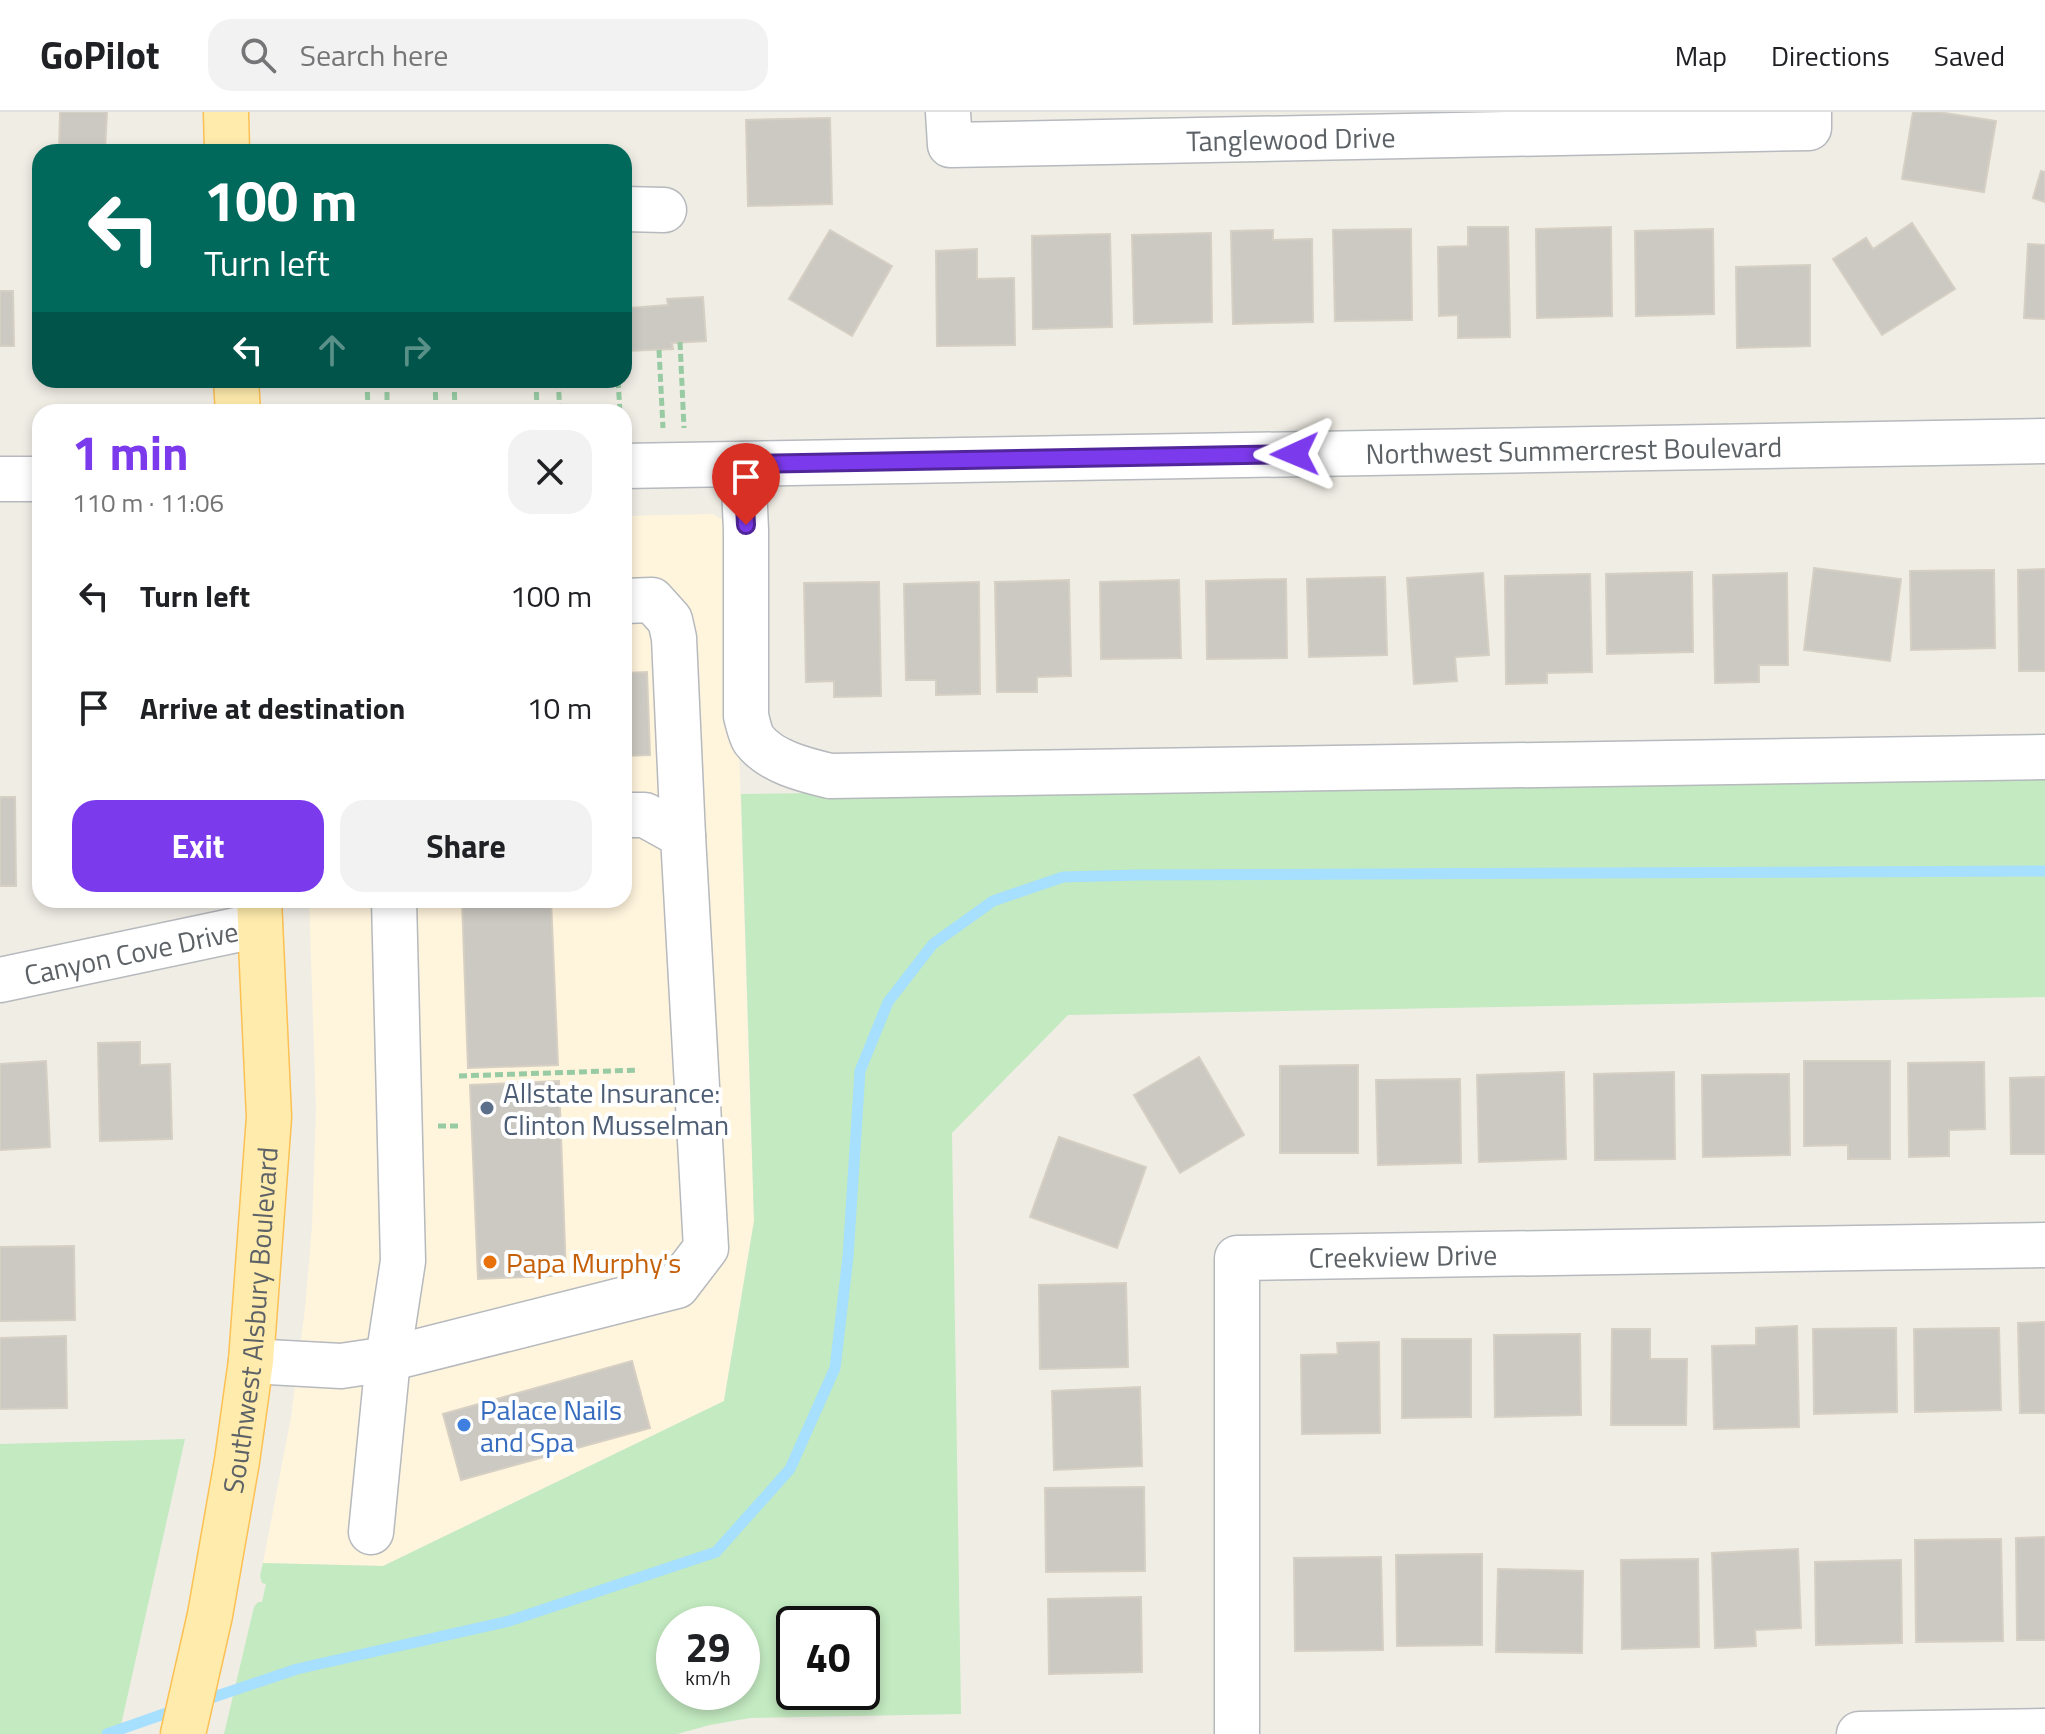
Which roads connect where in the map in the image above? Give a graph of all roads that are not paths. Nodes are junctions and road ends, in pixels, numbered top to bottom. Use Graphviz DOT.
graph roads {
  1 [pos="226,112"];
  2 [pos="948,112"];
  3 [pos="1809,120"];
  4 [pos="227,144"];
  5 [pos="2045,441"];
  6 [pos="743,464"];
  7 [pos="632,466"];
  8 [pos="0,479"];
  9 [pos="32,479"];
  10 [pos="632,601"];
  11 [pos="2045,757"];
  12 [pos="632,815"];
  13 [pos="683,836"];
  14 [pos="394,908"];
  15 [pos="260,912"];
  16 [pos="0,980"];
  17 [pos="2045,1245"];
  18 [pos="388,1359"];
  19 [pos="251,1361"];
  20 [pos="371,1532"];
  21 [pos="2045,1731"];
  22 [pos="183,1734"];
  23 [pos="1237,1734"];
  24 [pos="1859,1734"];
  1 -- 4 [label="main road"];
  2 -- 3 [label="street, Tanglewood Drive"];
  5 -- 6 [label="street, Northwest Summercrest Boulevard"];
  6 -- 7 [label="street, Northwest Summercrest Boulevard"];
  6 -- 11 [label="street"];
  8 -- 9 [label="street"];
  10 -- 13 [label="street"];
  12 -- 13 [label="street"];
  13 -- 18 [label="street"];
  14 -- 18 [label="street"];
  15 -- 16 [label="street, Canyon Cove Drive"];
  15 -- 19 [label="main road, Southwest Alsbury Boulevard"];
  17 -- 23 [label="street, Creekview Drive"];
  18 -- 19 [label="street"];
  18 -- 20 [label="street"];
  19 -- 22 [label="main road, Southwest Alsbury Boulevard"];
  21 -- 24 [label="street"];
}
